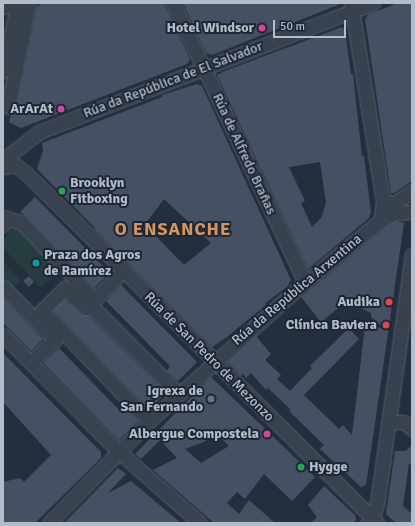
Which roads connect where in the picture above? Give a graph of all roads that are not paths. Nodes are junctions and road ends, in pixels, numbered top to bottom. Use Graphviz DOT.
graph roads {
  1 [pos="21,3"];
  2 [pos="173,3"];
  3 [pos="373,3"];
  4 [pos="3,7"];
  5 [pos="352,7"];
  6 [pos="204,69"];
  7 [pos="3,71"];
  8 [pos="114,102"];
  9 [pos="8,107"];
  10 [pos="62,127"];
  11 [pos="3,160"];
  12 [pos="3,167"];
  13 [pos="408,194"];
  14 [pos="383,200"];
  15 [pos="411,212"];
  16 [pos="381,220"];
  17 [pos="5,222"];
  18 [pos="412,254"];
  19 [pos="124,271"];
  20 [pos="305,282"];
  21 [pos="3,287"];
  22 [pos="71,287"];
  23 [pos="90,304"];
  24 [pos="35,313"];
  25 [pos="407,325"];
  26 [pos="3,335"];
  27 [pos="58,336"];
  28 [pos="31,362"];
  29 [pos="214,362"];
  30 [pos="179,394"];
  31 [pos="149,421"];
  32 [pos="389,422"];
  33 [pos="409,424"];
  34 [pos="118,451"];
  35 [pos="372,522"];
  36 [pos="49,523"];
  37 [pos="200,523"];
  1 -- 4 [label="street"];
  1 -- 7 [label="street"];
  1 -- 9 [label="street"];
  2 -- 6 [label="street, Rúa de Alfredo Brañas"];
  3 -- 5 [label="street, Rúa da República de El Salvador"];
  5 -- 6 [label="street, Rúa da República de El Salvador"];
  5 -- 14 [label="street"];
  6 -- 8 [label="street, Rúa da República de El Salvador"];
  6 -- 20 [label="street, Rúa de Alfredo Brañas"];
  8 -- 10 [label="street"];
  8 -- 11 [label="street, Rúa da República de El Salvador"];
  12 -- 19 [label="street, Rúa de San Pedro de Mezonzo"];
  13 -- 14 [label="street"];
  13 -- 15 [label="street"];
  14 -- 16 [label="street"];
  15 -- 16 [label="street, Rúa da República Arxentina"];
  16 -- 20 [label="street, Rúa da República Arxentina"];
  17 -- 23 [label="street"];
  18 -- 25 [label="street"];
  19 -- 23 [label="street"];
  19 -- 29 [label="street, Rúa de San Pedro de Mezonzo"];
  20 -- 29 [label="street, Rúa da República Arxentina"];
  21 -- 27 [label="street"];
  22 -- 23 [label="street"];
  23 -- 27 [label="street"];
  23 -- 30 [label="street"];
  24 -- 27 [label="street"];
  25 -- 32 [label="street"];
  26 -- 28 [label="street"];
  27 -- 28 [label="street"];
  27 -- 31 [label="street"];
  28 -- 34 [label="street"];
  29 -- 30 [label="street, Rúa da República Arxentina"];
  29 -- 35 [label="street, Rúa de San Pedro de Mezonzo"];
  30 -- 31 [label="street, Rúa da República Arxentina"];
  31 -- 34 [label="street, Rúa da República Arxentina"];
  32 -- 33 [label="street"];
  32 -- 35 [label="street"];
  34 -- 36 [label="street, Rúa da República Arxentina"];
  34 -- 37 [label="street"];
}
